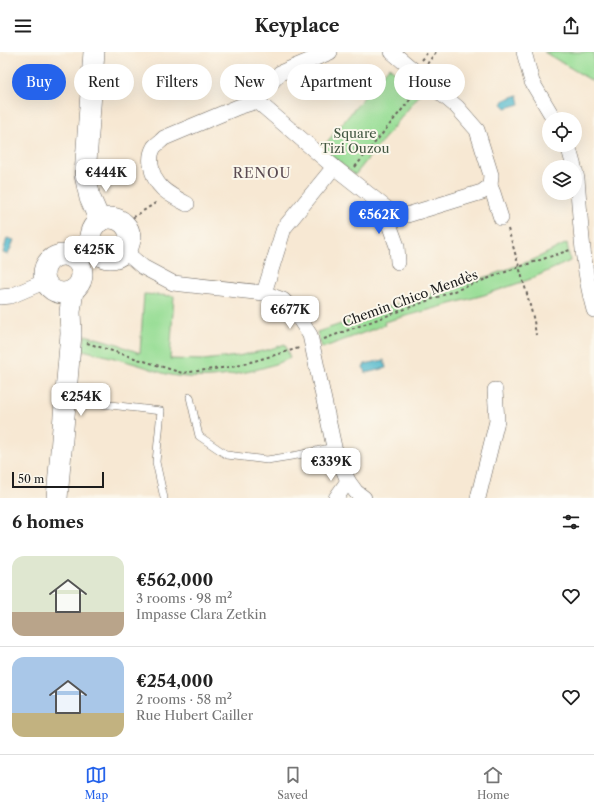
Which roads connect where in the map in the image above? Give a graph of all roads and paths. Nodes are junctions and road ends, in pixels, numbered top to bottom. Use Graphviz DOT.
graph roads {
  1 [pos="94,52"];
  2 [pos="330,52"];
  3 [pos="392,52"];
  4 [pos="524,52"];
  5 [pos="407,64"];
  6 [pos="410,100"];
  7 [pos="449,100"];
  8 [pos="256,101"];
  9 [pos="550,112"];
  10 [pos="334,167"];
  11 [pos="347,177"];
  12 [pos="490,186"];
  13 [pos="168,194"];
  14 [pos="579,200"];
  15 [pos="187,204"];
  16 [pos="395,215"];
  17 [pos="501,218"];
  18 [pos="124,224"];
  19 [pos="95,228"];
  20 [pos="583,245"];
  21 [pos="124,251"];
  22 [pos="68,255"];
  23 [pos="103,256"];
  24 [pos="398,262"];
  25 [pos="519,267"];
  26 [pos="65,285"];
  27 [pos="264,293"];
  28 [pos="0,297"];
  29 [pos="594,310"];
  30 [pos="536,336"];
  31 [pos="81,341"];
  32 [pos="311,344"];
  33 [pos="495,390"];
  34 [pos="190,397"];
  35 [pos="66,400"];
  36 [pos="334,447"];
  37 [pos="348,481"];
  38 [pos="58,498"];
  39 [pos="164,498"];
  40 [pos="336,498"];
  41 [pos="364,498"];
  42 [pos="478,498"];
  1 -- 19 [label="street"];
  2 -- 8 [label="street"];
  3 -- 5 [label="street"];
  4 -- 9 [label="street"];
  6 -- 11 [label="path"];
  7 -- 12 [label="street"];
  8 -- 10 [label="street"];
  8 -- 13 [label="street"];
  10 -- 11 [label="street"];
  10 -- 27 [label="street"];
  11 -- 16 [label="street"];
  12 -- 16 [label="street"];
  12 -- 17 [label="street"];
  13 -- 15 [label="street"];
  13 -- 18 [label="path"];
  14 -- 20 [label="street"];
  16 -- 24 [label="street"];
  17 -- 25 [label="path"];
  18 -- 19 [label="street"];
  18 -- 21 [label="street"];
  19 -- 22 [label="street"];
  19 -- 23 [label="street"];
  20 -- 25 [label="path, Chemin Chico Mendès"];
  20 -- 29 [label="street"];
  21 -- 23 [label="street"];
  21 -- 27 [label="street"];
  22 -- 26 [label="street"];
  22 -- 26 [label="street"];
  23 -- 26 [label="street"];
  25 -- 30 [label="path"];
  25 -- 32 [label="path, Chemin Chico Mendès"];
  26 -- 28 [label="street"];
  26 -- 35 [label="street"];
  27 -- 32 [label="street"];
  31 -- 32 [label="path, Chemin Chico Mendès"];
  32 -- 36 [label="street"];
  33 -- 42 [label="street"];
  34 -- 36 [label="lane"];
  35 -- 38 [label="street"];
  35 -- 39 [label="lane"];
  36 -- 37 [label="street"];
  37 -- 40 [label="street"];
  37 -- 41 [label="street"];
}
